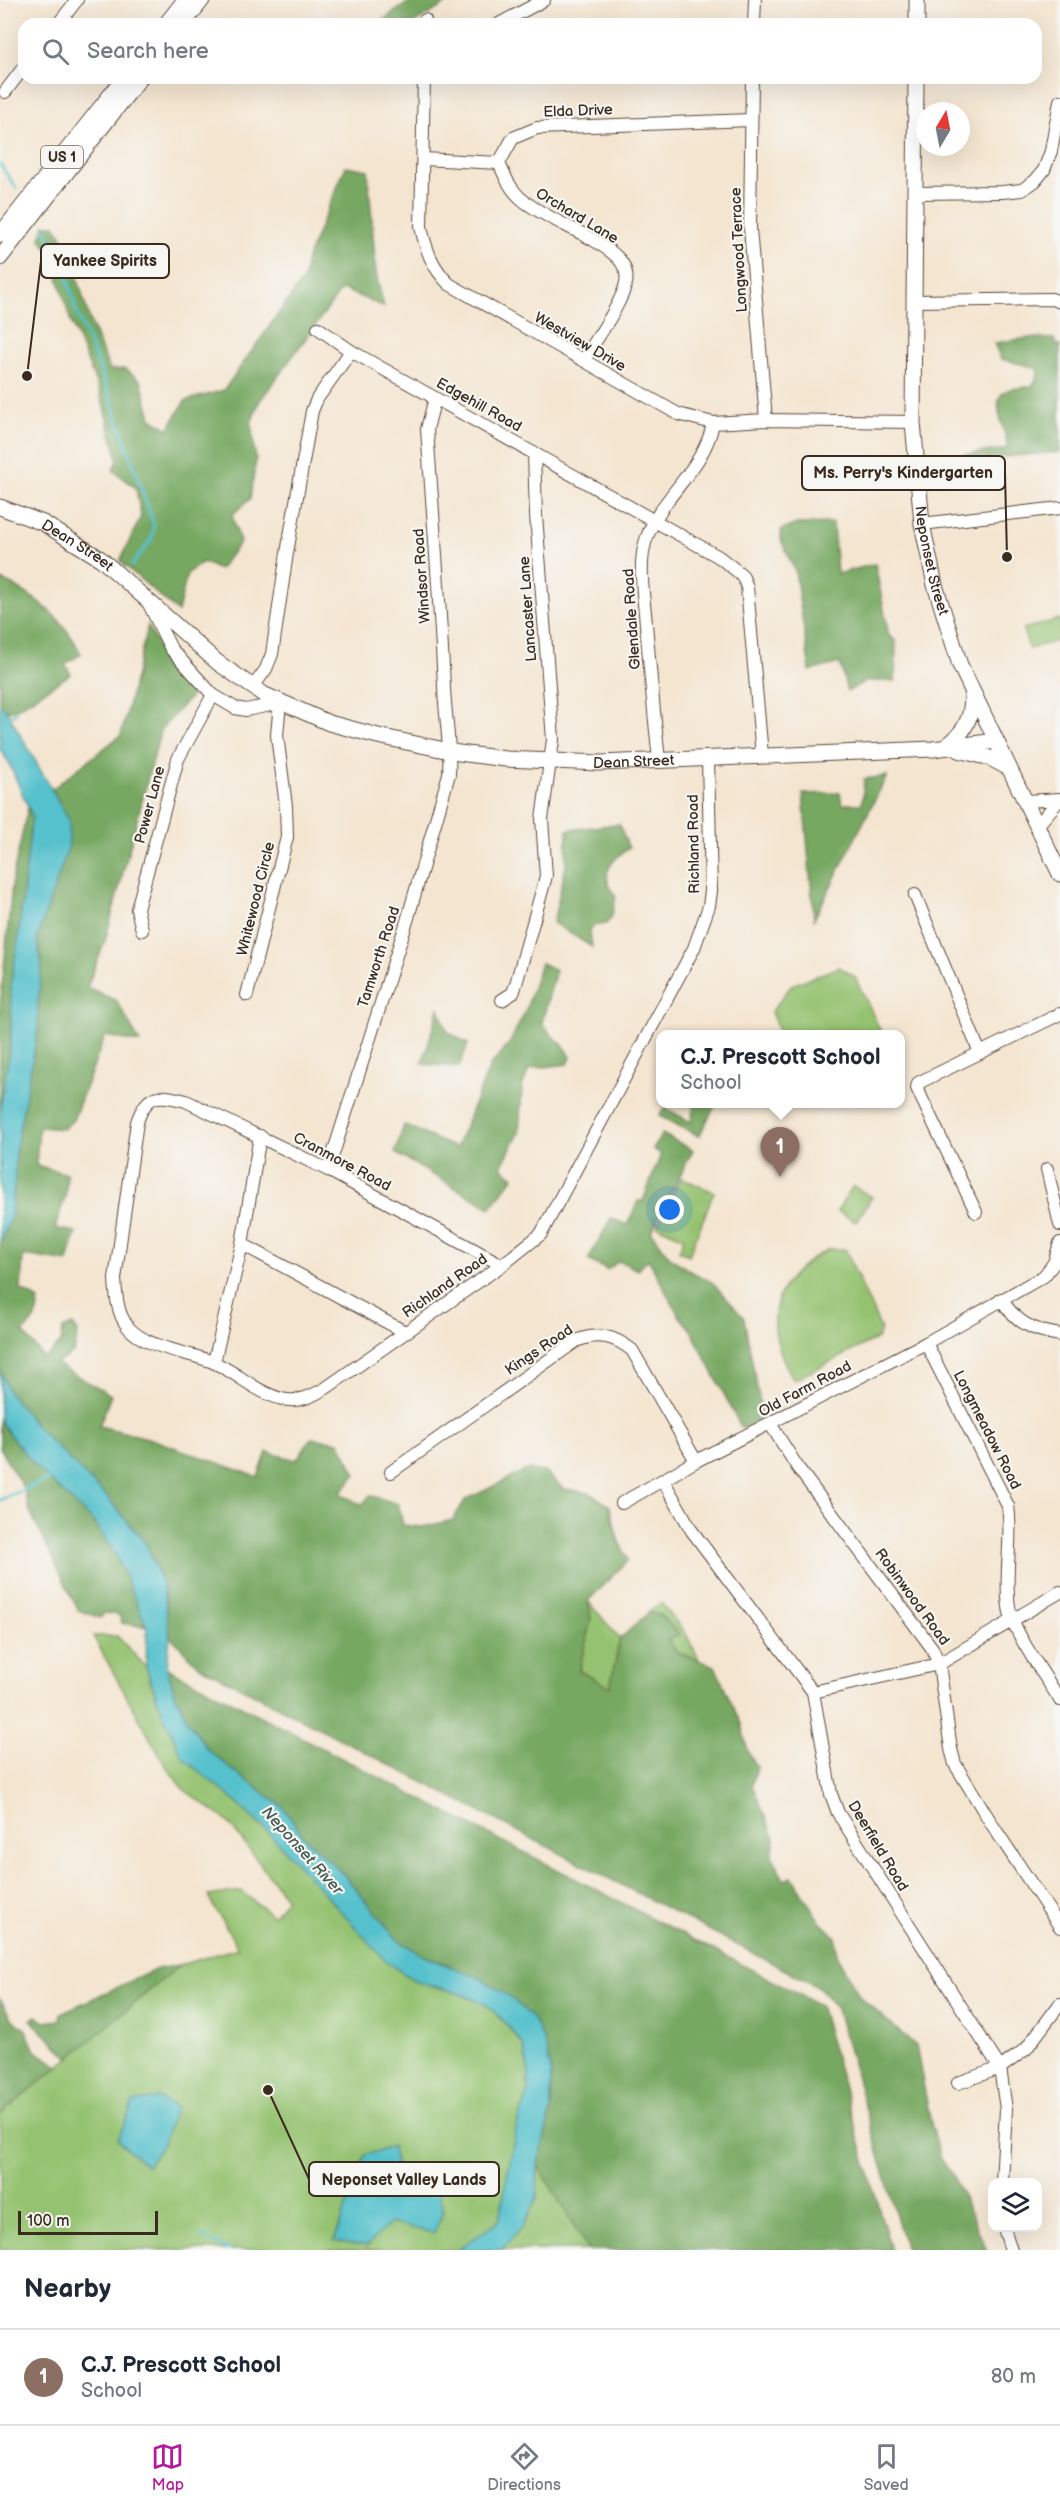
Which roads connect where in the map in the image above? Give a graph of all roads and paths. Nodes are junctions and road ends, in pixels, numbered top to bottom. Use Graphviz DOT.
graph roads {
  1 [pos="185,0"];
  2 [pos="202,0"];
  3 [pos="544,0"];
  4 [pos="755,0"];
  5 [pos="917,0"];
  6 [pos="72,2"];
  7 [pos="62,18"];
  8 [pos="171,18"];
  9 [pos="188,18"];
  10 [pos="510,18"];
  11 [pos="754,18"];
  12 [pos="917,18"];
  13 [pos="18,75"];
  14 [pos="119,84"];
  15 [pos="135,84"];
  16 [pos="424,84"];
  17 [pos="752,84"];
  18 [pos="916,84"];
  19 [pos="5,92"];
  20 [pos="1060,101"];
  21 [pos="751,120"];
  22 [pos="423,159"];
  23 [pos="499,163"];
  24 [pos="915,193"];
  25 [pos="0,235"];
  26 [pos="0,258"];
  27 [pos="913,301"];
  28 [pos="1060,302"];
  29 [pos="318,328"];
  30 [pos="351,351"];
  31 [pos="584,360"];
  32 [pos="435,398"];
  33 [pos="766,420"];
  34 [pos="913,422"];
  35 [pos="712,423"];
  36 [pos="534,453"];
  37 [pos="0,507"];
  38 [pos="1060,508"];
  39 [pos="654,522"];
  40 [pos="922,524"];
  41 [pos="146,599"];
  42 [pos="254,687"];
  43 [pos="972,692"];
  44 [pos="213,695"];
  45 [pos="280,703"];
  46 [pos="996,741"];
  47 [pos="944,747"];
  48 [pos="451,752"];
  49 [pos="762,755"];
  50 [pos="708,759"];
  51 [pos="659,760"];
  52 [pos="550,761"];
  53 [pos="1009,768"];
  54 [pos="1060,799"];
  55 [pos="1026,801"];
  56 [pos="1037,826"];
  57 [pos="1060,874"];
  58 [pos="915,895"];
  59 [pos="142,930"];
  60 [pos="247,995"];
  61 [pos="502,1000"];
  62 [pos="1060,1014"];
  63 [pos="980,1053"];
  64 [pos="164,1096"];
  65 [pos="260,1136"];
  66 [pos="1047,1169"];
  67 [pos="328,1170"];
  68 [pos="976,1212"];
  69 [pos="1060,1225"];
  70 [pos="1060,1243"];
  71 [pos="242,1245"];
  72 [pos="502,1265"];
  73 [pos="1001,1299"];
  74 [pos="405,1332"];
  75 [pos="1060,1335"];
  76 [pos="926,1343"];
  77 [pos="214,1362"];
  78 [pos="771,1425"];
  79 [pos="696,1461"];
  80 [pos="391,1472"];
  81 [pos="663,1480"];
  82 [pos="622,1503"];
  83 [pos="1060,1592"];
  84 [pos="1011,1620"];
  85 [pos="939,1664"];
  86 [pos="813,1692"];
  87 [pos="1060,1700"];
  88 [pos="1060,1927"];
  89 [pos="1060,2004"];
  90 [pos="1000,2068"];
  91 [pos="958,2083"];
  92 [pos="1002,2178"];
  93 [pos="1005,2232"];
  94 [pos="1011,2250"];
  1 -- 8 [label="main road"];
  2 -- 9 [label="main road"];
  3 -- 10 [label="street"];
  4 -- 11 [label="street"];
  5 -- 12 [label="main road"];
  6 -- 7 [label="street"];
  13 -- 19 [label="street"];
  14 -- 25 [label="main road, US 1"];
  15 -- 26 [label="main road, US 1"];
  16 -- 22 [label="street, Westview Drive"];
  17 -- 21 [label="street, Longwood Terrace"];
  18 -- 24 [label="main road, Neponset Street"];
  20 -- 24 [label="street"];
  21 -- 23 [label="street, Elda Drive"];
  21 -- 33 [label="street, Longwood Terrace"];
  22 -- 23 [label="street"];
  22 -- 31 [label="street, Westview Drive"];
  23 -- 31 [label="street, Orchard Lane"];
  24 -- 27 [label="main road, Neponset Street"];
  27 -- 28 [label="street"];
  27 -- 34 [label="main road, Neponset Street"];
  29 -- 30 [label="street, Edgehill Road"];
  30 -- 32 [label="street, Edgehill Road"];
  30 -- 42 [label="street"];
  31 -- 35 [label="street, Westview Drive"];
  32 -- 36 [label="street, Edgehill Road"];
  32 -- 48 [label="street, Windsor Road"];
  33 -- 34 [label="street, Westview Drive"];
  33 -- 35 [label="street, Westview Drive"];
  34 -- 40 [label="main road, Neponset Street"];
  35 -- 39 [label="street, Glendale Road"];
  36 -- 39 [label="street, Edgehill Road"];
  36 -- 52 [label="street, Lancaster Lane"];
  37 -- 41 [label="main road, Dean Street"];
  38 -- 40 [label="street"];
  39 -- 49 [label="street, Edgehill Road"];
  39 -- 51 [label="street, Glendale Road"];
  40 -- 43 [label="main road, Neponset Street"];
  41 -- 42 [label="main road, Dean Street"];
  41 -- 44 [label="street, Dean Street"];
  42 -- 45 [label="main road, Dean Street"];
  43 -- 46 [label="main road, Neponset Street"];
  43 -- 47 [label="main road"];
  44 -- 45 [label="street, Dean Street"];
  44 -- 59 [label="street, Power Lane"];
  45 -- 48 [label="main road, Dean Street"];
  45 -- 60 [label="street, Whitewood Circle"];
  46 -- 47 [label="main road, Dean Street"];
  46 -- 53 [label="main road, Neponset Street"];
  47 -- 49 [label="main road, Dean Street"];
  47 -- 53 [label="main road"];
  48 -- 52 [label="main road, Dean Street"];
  48 -- 67 [label="street, Tamworth Road"];
  49 -- 50 [label="main road, Dean Street"];
  50 -- 51 [label="main road, Dean Street"];
  50 -- 72 [label="street, Richland Road"];
  51 -- 52 [label="main road, Dean Street"];
  52 -- 61 [label="street, Lancaster Lane"];
  53 -- 55 [label="main road, Neponset Street"];
  54 -- 55 [label="street"];
  54 -- 56 [label="street"];
  55 -- 56 [label="main road, Neponset Street"];
  56 -- 57 [label="main road, Neponset Street"];
  58 -- 63 [label="street"];
  62 -- 63 [label="street"];
  63 -- 68 [label="street"];
  64 -- 65 [label="street, Cranmore Road"];
  64 -- 77 [label="street, Richland Road"];
  65 -- 67 [label="street, Cranmore Road"];
  65 -- 71 [label="street"];
  66 -- 69 [label="street"];
  67 -- 72 [label="street, Cranmore Road"];
  70 -- 73 [label="street, Old Farm Road"];
  71 -- 74 [label="street"];
  71 -- 77 [label="street"];
  72 -- 74 [label="street, Richland Road"];
  73 -- 75 [label="street"];
  73 -- 76 [label="street, Old Farm Road"];
  74 -- 77 [label="street, Richland Road"];
  76 -- 78 [label="street, Old Farm Road"];
  76 -- 84 [label="street, Longmeadow Road"];
  78 -- 79 [label="street, Old Farm Road"];
  78 -- 85 [label="street, Robinwood Road"];
  79 -- 80 [label="street, Kings Road"];
  79 -- 81 [label="street, Old Farm Road"];
  81 -- 82 [label="street, Old Farm Road"];
  81 -- 86 [label="street, Deerfield Road"];
  83 -- 84 [label="street"];
  84 -- 85 [label="street"];
  84 -- 87 [label="street, Longmeadow Road"];
  85 -- 86 [label="street"];
  85 -- 88 [label="street, Robinwood Road"];
  86 -- 90 [label="street, Deerfield Road"];
  89 -- 90 [label="street"];
  90 -- 91 [label="street"];
  90 -- 92 [label="street"];
  93 -- 94 [label="street"];
}
